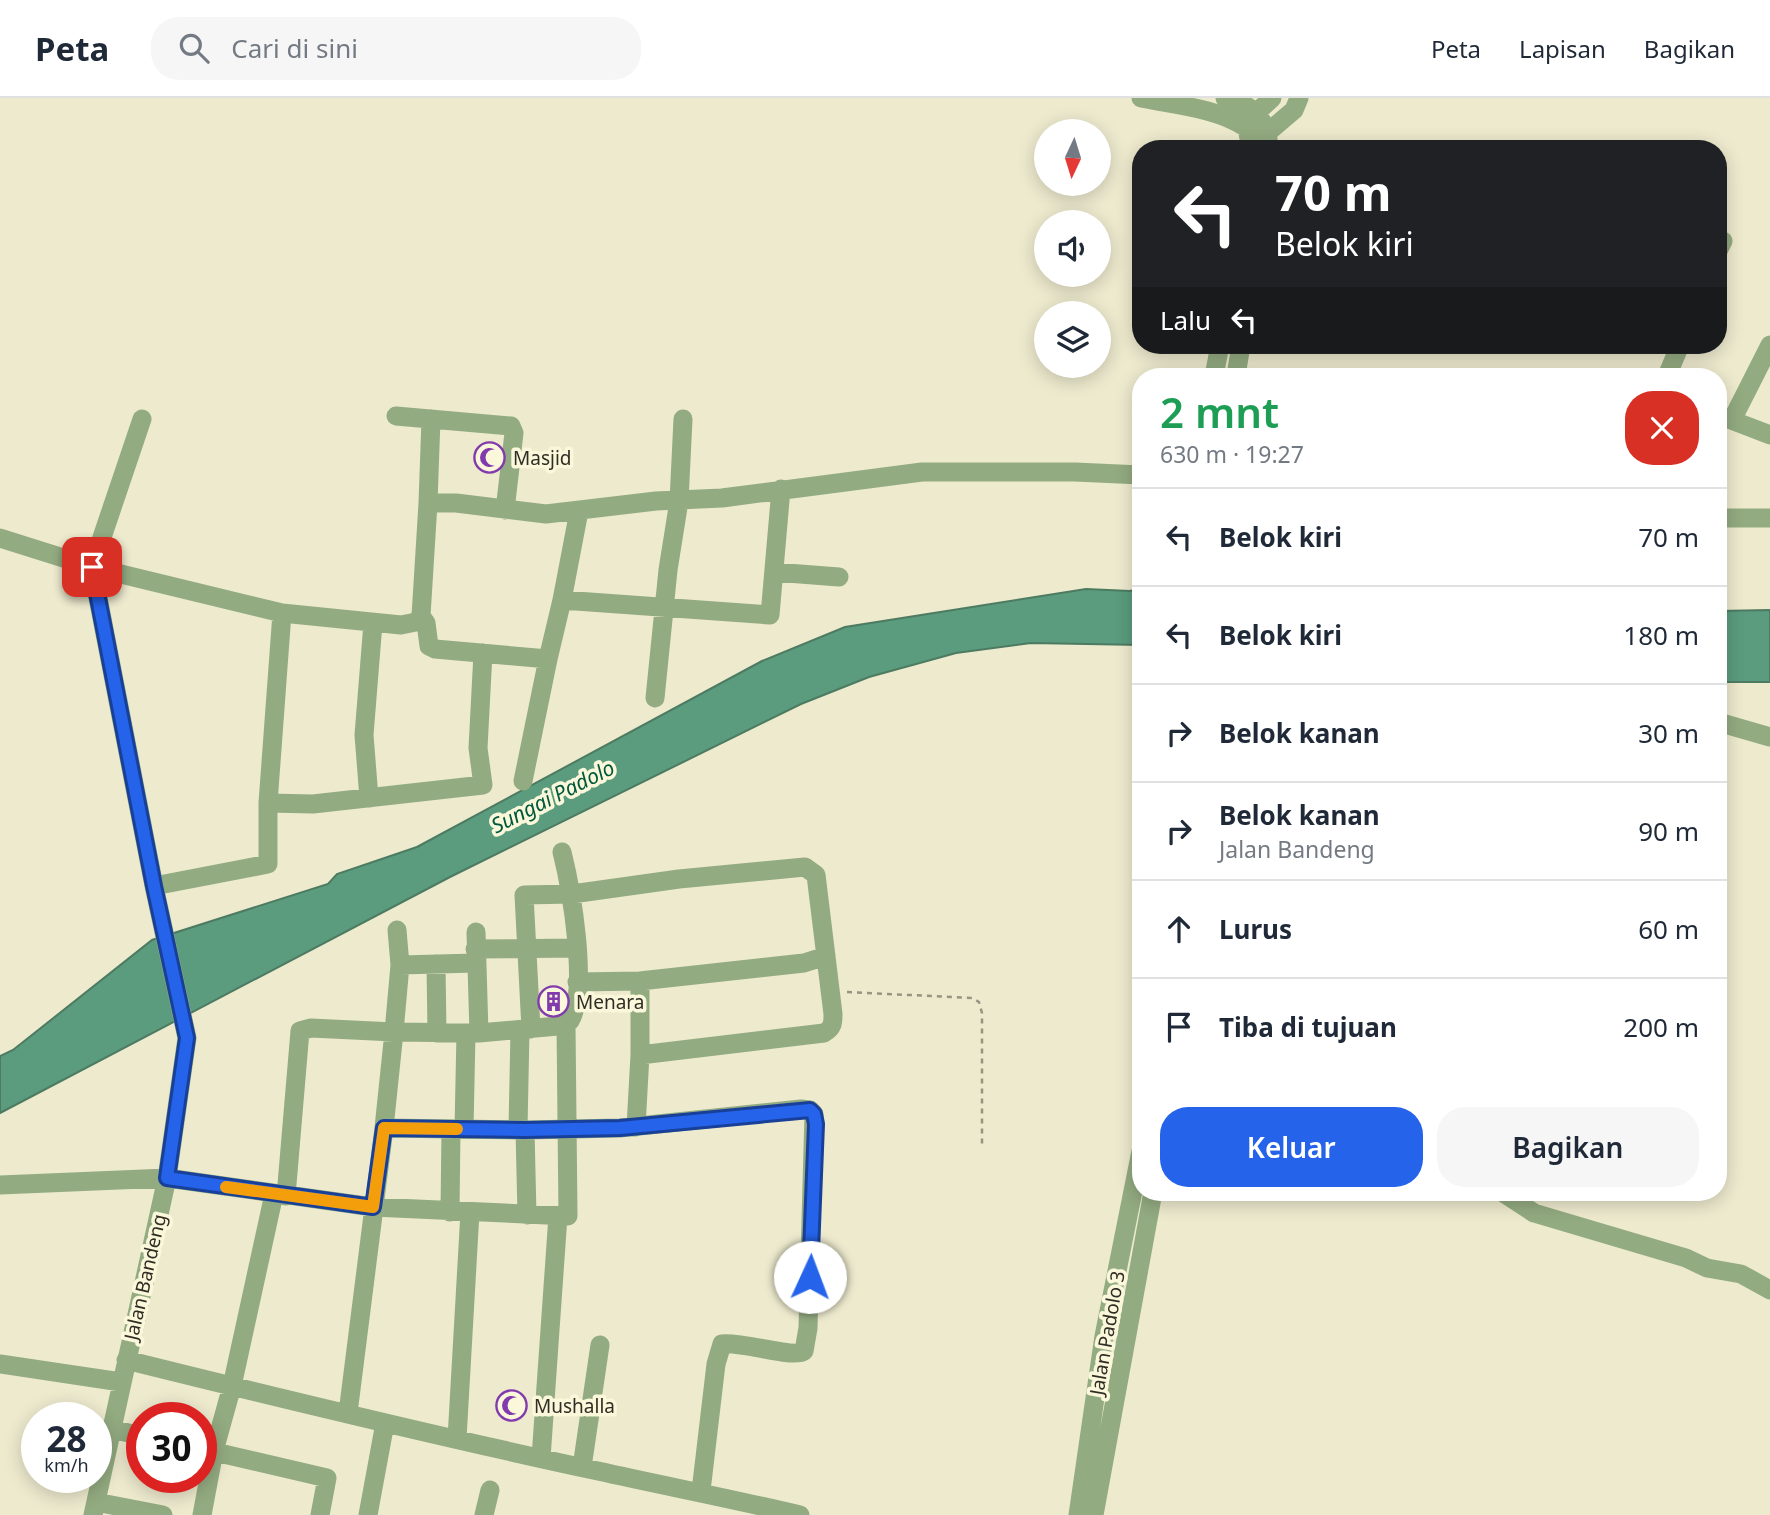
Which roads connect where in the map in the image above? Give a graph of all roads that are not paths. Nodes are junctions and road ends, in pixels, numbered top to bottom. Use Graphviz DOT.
graph roads {
  1 [pos="1141,98"];
  2 [pos="1225,98"];
  3 [pos="1272,98"];
  4 [pos="1299,98"];
  5 [pos="1256,113"];
  6 [pos="1249,140"];
  7 [pos="1268,140"];
  8 [pos="1269,140"];
  9 [pos="1770,345"];
  10 [pos="1727,414"];
  11 [pos="396,416"];
  12 [pos="683,418"];
  13 [pos="1727,418"];
  14 [pos="142,419"];
  15 [pos="431,419"];
  16 [pos="1770,435"];
  17 [pos="1132,475"];
  18 [pos="781,489"];
  19 [pos="679,501"];
  20 [pos="428,503"];
  21 [pos="505,510"];
  22 [pos="579,511"];
  23 [pos="1727,518"];
  24 [pos="1770,518"];
  25 [pos="0,538"];
  26 [pos="92,567"];
  27 [pos="774,572"];
  28 [pos="839,577"];
  29 [pos="562,600"];
  30 [pos="664,607"];
  31 [pos="282,613"];
  32 [pos="421,616"];
  33 [pos="373,623"];
  34 [pos="483,653"];
  35 [pos="548,659"];
  36 [pos="655,698"];
  37 [pos="1727,725"];
  38 [pos="1770,737"];
  39 [pos="523,781"];
  40 [pos="369,798"];
  41 [pos="268,803"];
  42 [pos="562,852"];
  43 [pos="154,886"];
  44 [pos="572,894"];
  45 [pos="397,930"];
  46 [pos="476,948"];
  47 [pos="526,948"];
  48 [pos="576,948"];
  49 [pos="826,956"];
  50 [pos="436,964"];
  51 [pos="400,965"];
  52 [pos="640,981"];
  53 [pos="577,982"];
  54 [pos="566,1025"];
  55 [pos="526,1030"];
  56 [pos="394,1032"];
  57 [pos="437,1033"];
  58 [pos="472,1033"];
  59 [pos="640,1055"];
  60 [pos="636,1127"];
  61 [pos="384,1128"];
  62 [pos="458,1129"];
  63 [pos="521,1130"];
  64 [pos="568,1130"];
  65 [pos="167,1178"];
  66 [pos="0,1185"];
  67 [pos="280,1195"];
  68 [pos="1132,1195"];
  69 [pos="1151,1201"];
  70 [pos="1516,1201"];
  71 [pos="373,1207"];
  72 [pos="460,1212"];
  73 [pos="527,1215"];
  74 [pos="558,1216"];
  75 [pos="1122,1243"];
  76 [pos="1143,1247"];
  77 [pos="1770,1290"];
  78 [pos="600,1345"];
  79 [pos="126,1360"];
  80 [pos="0,1364"];
  81 [pos="121,1382"];
  82 [pos="232,1387"];
  83 [pos="348,1413"];
  84 [pos="385,1423"];
  85 [pos="112,1424"];
  86 [pos="217,1426"];
  87 [pos="457,1439"];
  88 [pos="217,1452"];
  89 [pos="541,1458"];
  90 [pos="582,1467"];
  91 [pos="490,1490"];
  92 [pos="701,1491"];
  93 [pos="204,1493"];
  94 [pos="94,1508"];
  95 [pos="163,1515"];
  96 [pos="202,1515"];
  97 [pos="320,1515"];
  98 [pos="368,1515"];
  99 [pos="484,1515"];
  100 [pos="800,1515"];
  101 [pos="1078,1515"];
  102 [pos="1094,1515"];
  1 -- 6 [label="street"];
  2 -- 5 [label="street"];
  3 -- 5 [label="street"];
  4 -- 8 [label="street"];
  5 -- 7 [label="street"];
  9 -- 10 [label="street"];
  11 -- 15 [label="street"];
  12 -- 19 [label="street"];
  13 -- 16 [label="street"];
  14 -- 26 [label="street"];
  15 -- 20 [label="street"];
  15 -- 21 [label="street"];
  17 -- 18 [label="street"];
  18 -- 19 [label="street"];
  18 -- 27 [label="street"];
  19 -- 22 [label="street"];
  19 -- 30 [label="street"];
  20 -- 21 [label="street"];
  20 -- 32 [label="street"];
  21 -- 22 [label="street"];
  22 -- 29 [label="street"];
  23 -- 24 [label="street"];
  25 -- 26 [label="street"];
  26 -- 31 [label="street"];
  26 -- 43 [label="street"];
  27 -- 28 [label="street"];
  27 -- 30 [label="street"];
  29 -- 30 [label="street"];
  29 -- 35 [label="street"];
  30 -- 36 [label="street"];
  31 -- 33 [label="street"];
  31 -- 41 [label="street"];
  32 -- 33 [label="street"];
  32 -- 34 [label="street"];
  33 -- 40 [label="street"];
  34 -- 35 [label="street"];
  34 -- 40 [label="street"];
  35 -- 39 [label="street"];
  37 -- 38 [label="street"];
  40 -- 41 [label="street"];
  41 -- 43 [label="street"];
  42 -- 44 [label="street"];
  43 -- 65 [label="street, Jalan Bandeng"];
  44 -- 47 [label="street"];
  44 -- 48 [label="street"];
  44 -- 49 [label="street"];
  45 -- 51 [label="street"];
  46 -- 47 [label="street"];
  46 -- 50 [label="street"];
  46 -- 58 [label="street"];
  47 -- 48 [label="street"];
  47 -- 55 [label="street"];
  48 -- 53 [label="street"];
  49 -- 52 [label="street"];
  49 -- 59 [label="street"];
  50 -- 51 [label="street"];
  50 -- 57 [label="street"];
  51 -- 56 [label="street"];
  52 -- 53 [label="street"];
  52 -- 59 [label="street"];
  53 -- 54 [label="street"];
  54 -- 55 [label="street"];
  54 -- 64 [label="street"];
  55 -- 58 [label="street"];
  55 -- 63 [label="street"];
  56 -- 57 [label="street"];
  56 -- 61 [label="street"];
  56 -- 67 [label="street"];
  57 -- 58 [label="street"];
  58 -- 62 [label="street"];
  59 -- 60 [label="street"];
  60 -- 64 [label="street"];
  60 -- 92 [label="street"];
  61 -- 62 [label="street"];
  61 -- 71 [label="street"];
  62 -- 63 [label="street"];
  62 -- 72 [label="street"];
  63 -- 64 [label="street"];
  63 -- 73 [label="street"];
  64 -- 74 [label="street"];
  65 -- 66 [label="street"];
  65 -- 67 [label="street"];
  65 -- 79 [label="street, Jalan Bandeng"];
  67 -- 71 [label="street"];
  67 -- 82 [label="street"];
  68 -- 75 [label="street, Jalan Padolo 3"];
  69 -- 76 [label="street, Jalan Padolo 3"];
  70 -- 77 [label="street"];
  71 -- 72 [label="street"];
  71 -- 83 [label="street"];
  72 -- 73 [label="street"];
  72 -- 87 [label="street"];
  73 -- 74 [label="street"];
  74 -- 89 [label="street"];
  75 -- 76 [label="street"];
  75 -- 101 [label="street, Jalan Padolo 3"];
  76 -- 102 [label="street, Jalan Padolo 3"];
  78 -- 90 [label="street"];
  79 -- 81 [label="street, Jalan Bandeng"];
  79 -- 82 [label="street"];
  80 -- 81 [label="street"];
  81 -- 85 [label="street, Jalan Bandeng"];
  82 -- 83 [label="street"];
  82 -- 86 [label="street"];
  83 -- 84 [label="street"];
  84 -- 87 [label="street"];
  84 -- 98 [label="street"];
  87 -- 89 [label="street"];
  88 -- 97 [label="street"];
  89 -- 90 [label="street"];
  90 -- 92 [label="street"];
  91 -- 99 [label="street"];
  92 -- 100 [label="street"];
  93 -- 96 [label="street"];
  94 -- 95 [label="street"];
}
